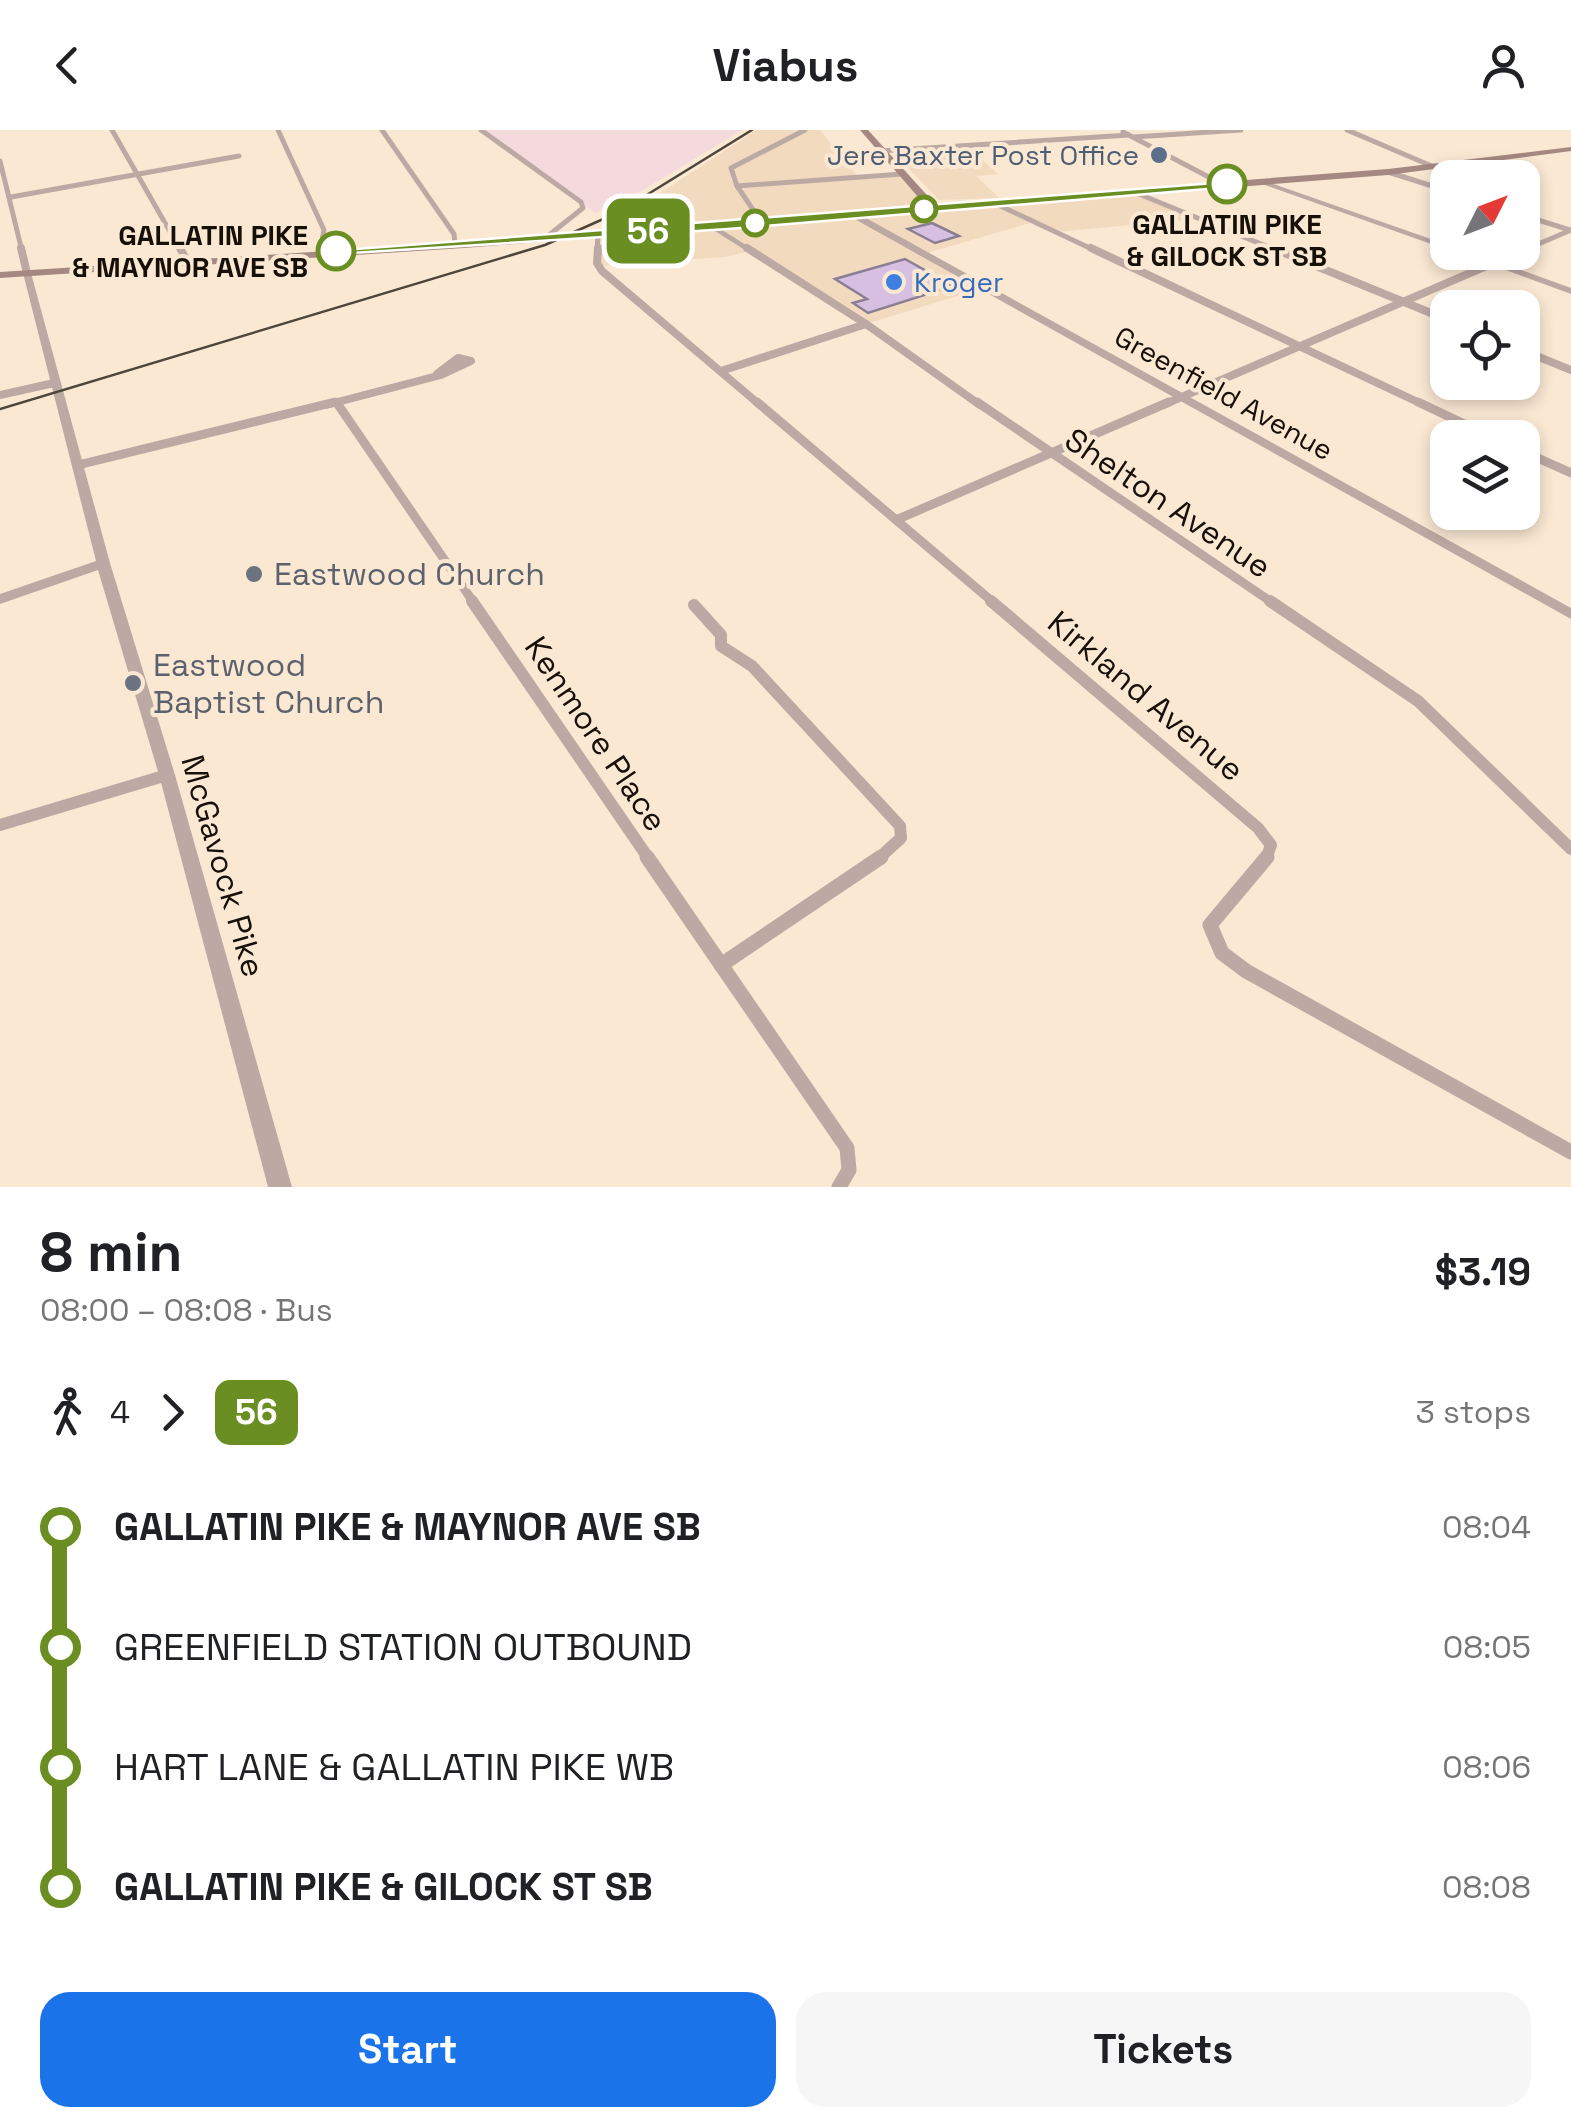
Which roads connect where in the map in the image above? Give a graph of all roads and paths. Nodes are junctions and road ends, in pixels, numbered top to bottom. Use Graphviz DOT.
graph roads {
  1 [pos="112,130"];
  2 [pos="279,130"];
  3 [pos="382,130"];
  4 [pos="480,130"];
  5 [pos="804,130"];
  6 [pos="864,130"];
  7 [pos="1120,130"];
  8 [pos="1240,130"];
  9 [pos="1347,130"];
  10 [pos="1132,136"];
  11 [pos="1571,149"];
  12 [pos="880,151"];
  13 [pos="239,156"];
  14 [pos="1487,160"];
  15 [pos="0,161"];
  16 [pos="1430,165"];
  17 [pos="1430,167"];
  18 [pos="1388,172"];
  19 [pos="902,174"];
  20 [pos="136,175"];
  21 [pos="1264,182"];
  22 [pos="1224,185"];
  23 [pos="1430,185"];
  24 [pos="738,186"];
  25 [pos="1134,192"];
  26 [pos="11,197"];
  27 [pos="994,203"];
  28 [pos="933,208"];
  29 [pos="854,214"];
  30 [pos="1540,221"];
  31 [pos="762,223"];
  32 [pos="714,227"];
  33 [pos="1570,230"];
  34 [pos="598,234"];
  35 [pos="549,236"];
  36 [pos="1430,242"];
  37 [pos="1540,243"];
  38 [pos="454,244"];
  39 [pos="320,252"];
  40 [pos="188,262"];
  41 [pos="1479,270"];
  42 [pos="1510,270"];
  43 [pos="27,273"];
  44 [pos="0,275"];
  45 [pos="1571,292"];
  46 [pos="1403,302"];
  47 [pos="1430,313"];
  48 [pos="866,324"];
  49 [pos="1302,347"];
  50 [pos="1540,357"];
  51 [pos="1571,370"];
  52 [pos="720,371"];
  53 [pos="437,374"];
  54 [pos="54,383"];
  55 [pos="0,395"];
  56 [pos="1181,398"];
  57 [pos="337,402"];
  58 [pos="1456,420"];
  59 [pos="1050,453"];
  60 [pos="1540,458"];
  61 [pos="78,465"];
  62 [pos="1571,473"];
  63 [pos="896,520"];
  64 [pos="102,563"];
  65 [pos="0,599"];
  66 [pos="694,605"];
  67 [pos="1569,609"];
  68 [pos="166,775"];
  69 [pos="0,825"];
  70 [pos="1571,850"];
  71 [pos="721,965"];
  72 [pos="1571,1152"];
  73 [pos="844,1179"];
  74 [pos="280,1187"];
  1 -- 20 [label="street"];
  2 -- 39 [label="street"];
  3 -- 38 [label="street"];
  4 -- 35 [label="street"];
  5 -- 24 [label="street"];
  6 -- 12 [label="main road"];
  7 -- 10 [label="street"];
  8 -- 10 [label="street"];
  9 -- 16 [label="street"];
  10 -- 12 [label="street"];
  10 -- 22 [label="street"];
  11 -- 14 [label="main road"];
  12 -- 19 [label="main road"];
  13 -- 20 [label="street"];
  15 -- 26 [label="street"];
  17 -- 18 [label="main road"];
  18 -- 21 [label="main road"];
  18 -- 23 [label="street"];
  19 -- 24 [label="street"];
  19 -- 28 [label="main road"];
  20 -- 26 [label="street"];
  20 -- 40 [label="street"];
  21 -- 22 [label="main road"];
  21 -- 36 [label="street"];
  22 -- 25 [label="main road"];
  24 -- 31 [label="street"];
  25 -- 27 [label="main road"];
  25 -- 46 [label="street"];
  26 -- 43 [label="street"];
  27 -- 28 [label="main road"];
  27 -- 49 [label="street"];
  28 -- 29 [label="main road"];
  29 -- 31 [label="main road"];
  29 -- 56 [label="street, Greenfield Avenue"];
  30 -- 33 [label="street"];
  31 -- 32 [label="main road"];
  32 -- 34 [label="main road"];
  32 -- 48 [label="street, Shelton Avenue"];
  33 -- 37 [label="street"];
  34 -- 35 [label="main road"];
  34 -- 38 [label="main road"];
  34 -- 52 [label="street, Kirkland Avenue"];
  35 -- 38 [label="main road"];
  38 -- 39 [label="main road"];
  39 -- 40 [label="main road"];
  40 -- 43 [label="main road"];
  41 -- 46 [label="street"];
  42 -- 45 [label="street"];
  43 -- 44 [label="main road"];
  43 -- 54 [label="street, McGavock Pike"];
  46 -- 47 [label="street"];
  46 -- 49 [label="street"];
  48 -- 52 [label="street"];
  48 -- 59 [label="street, Shelton Avenue"];
  49 -- 56 [label="street"];
  49 -- 58 [label="street"];
  50 -- 51 [label="street"];
  52 -- 63 [label="street, Kirkland Avenue"];
  53 -- 57 [label="street"];
  54 -- 55 [label="street"];
  54 -- 61 [label="street, McGavock Pike"];
  56 -- 59 [label="street"];
  56 -- 67 [label="street, Greenfield Avenue"];
  57 -- 61 [label="street"];
  57 -- 71 [label="street, Kenmore Place"];
  59 -- 63 [label="street"];
  59 -- 70 [label="street, Shelton Avenue"];
  60 -- 62 [label="street"];
  61 -- 64 [label="street, McGavock Pike"];
  63 -- 72 [label="street, Kirkland Avenue"];
  64 -- 65 [label="street"];
  64 -- 68 [label="street, McGavock Pike"];
  66 -- 71 [label="street"];
  68 -- 69 [label="street"];
  68 -- 74 [label="street, McGavock Pike"];
  71 -- 73 [label="street, Kenmore Place"];
}
